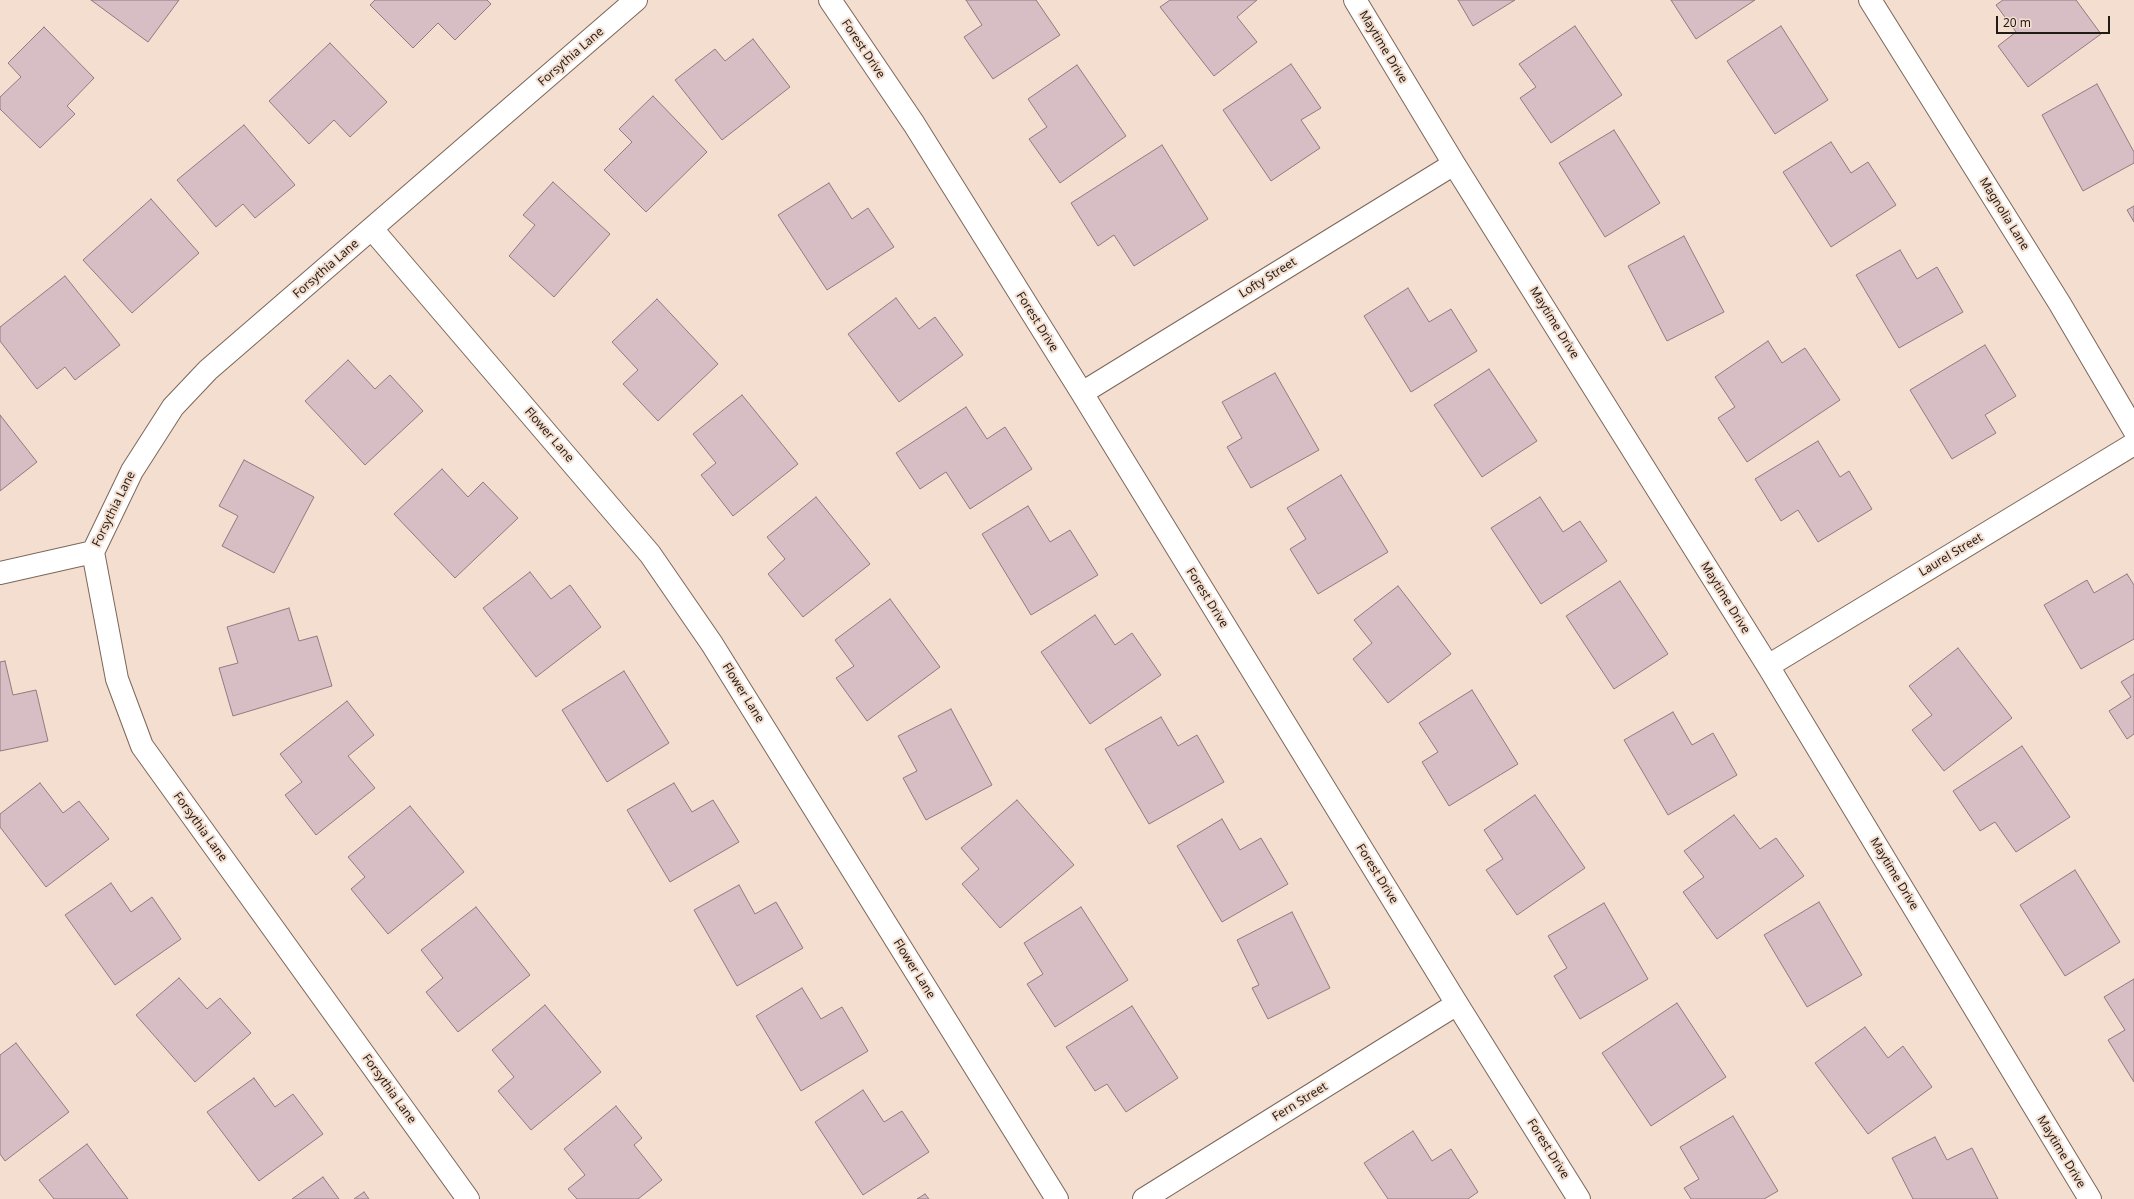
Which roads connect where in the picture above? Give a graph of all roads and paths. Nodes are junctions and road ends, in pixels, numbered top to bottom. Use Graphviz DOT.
graph roads {
  1 [pos="636,0"];
  2 [pos="830,0"];
  3 [pos="1354,0"];
  4 [pos="1870,0"];
  5 [pos="1454,164"];
  6 [pos="372,229"];
  7 [pos="1082,393"];
  8 [pos="2134,430"];
  9 [pos="2134,444"];
  10 [pos="93,552"];
  11 [pos="0,572"];
  12 [pos="1768,666"];
  13 [pos="1457,1004"];
  14 [pos="468,1199"];
  15 [pos="1056,1199"];
  16 [pos="1144,1199"];
  17 [pos="1579,1199"];
  18 [pos="2090,1199"];
  1 -- 6 [label="street, Forsythia Lane"];
  2 -- 7 [label="street, Forest Drive"];
  3 -- 5 [label="street, Maytime Drive"];
  4 -- 8 [label="street, Magnolia Lane"];
  5 -- 7 [label="street, Lofty Street"];
  5 -- 12 [label="street, Maytime Drive"];
  6 -- 10 [label="street, Forsythia Lane"];
  6 -- 15 [label="street, Flower Lane"];
  7 -- 13 [label="street, Forest Drive"];
  9 -- 12 [label="street, Laurel Street"];
  10 -- 11 [label="street"];
  10 -- 14 [label="street, Forsythia Lane"];
  12 -- 18 [label="street, Maytime Drive"];
  13 -- 16 [label="street, Fern Street"];
  13 -- 17 [label="street, Forest Drive"];
}
